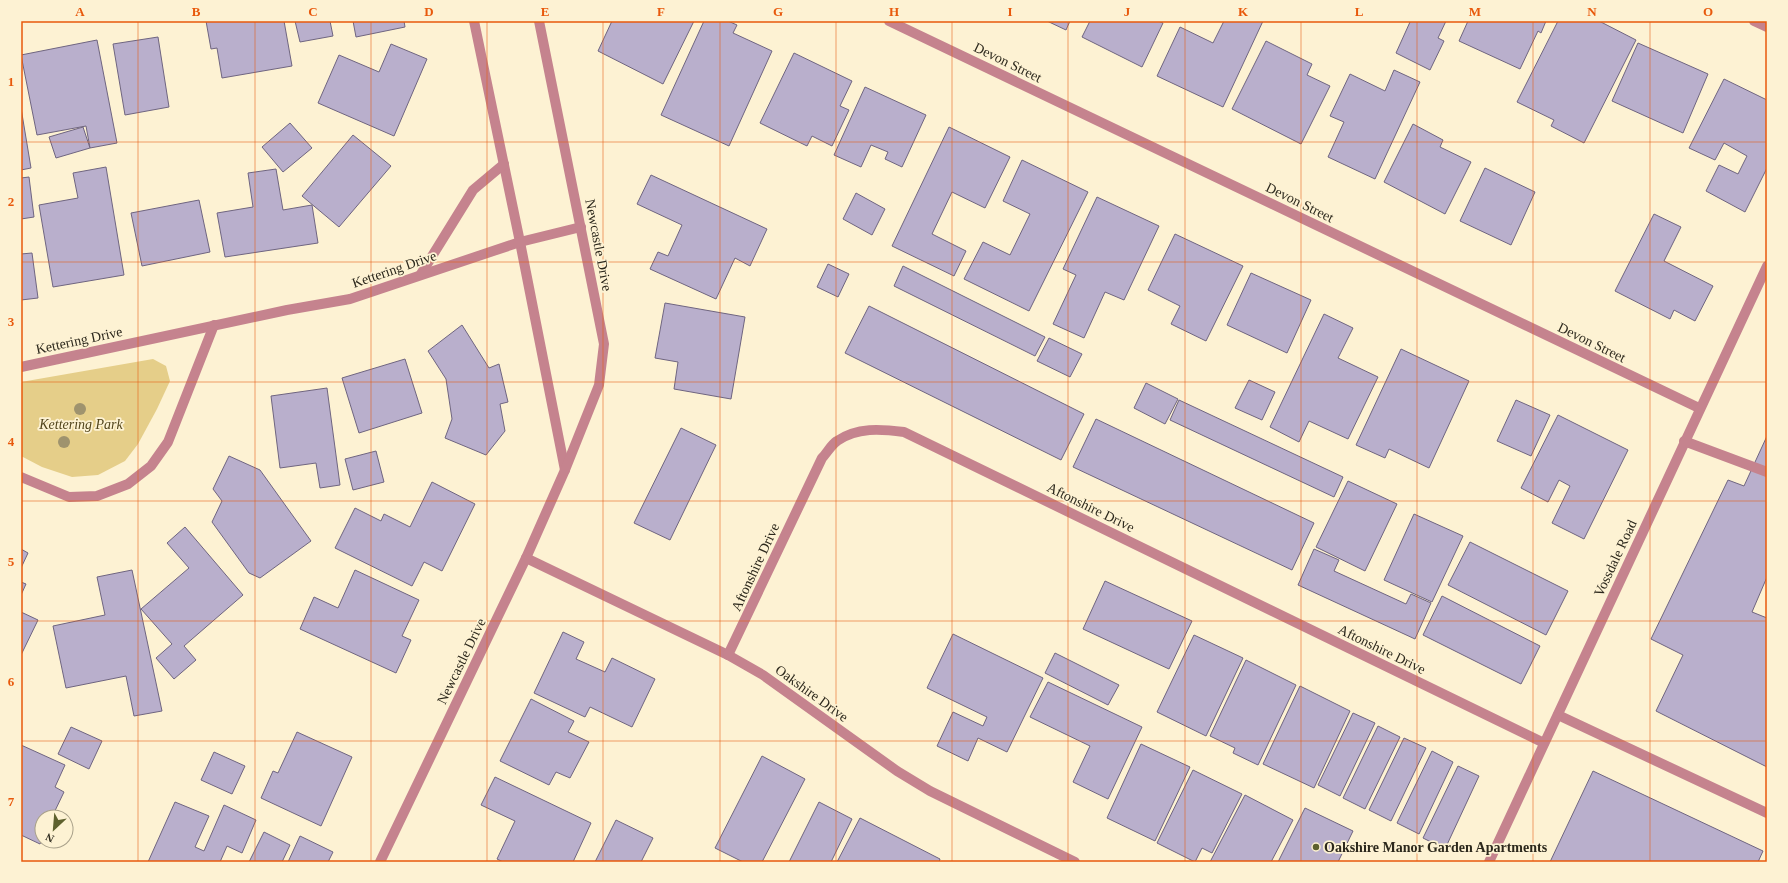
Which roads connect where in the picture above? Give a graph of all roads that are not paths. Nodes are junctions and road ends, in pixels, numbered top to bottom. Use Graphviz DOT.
graph roads {
  1 [pos="474,21"];
  2 [pos="539,21"];
  3 [pos="889,21"];
  4 [pos="1754,21"];
  5 [pos="1767,27"];
  6 [pos="504,164"];
  7 [pos="581,227"];
  8 [pos="520,242"];
  9 [pos="1767,266"];
  10 [pos="421,274"];
  11 [pos="214,325"];
  12 [pos="21,366"];
  13 [pos="1699,408"];
  14 [pos="1684,441"];
  15 [pos="565,470"];
  16 [pos="1767,472"];
  17 [pos="21,477"];
  18 [pos="526,558"];
  19 [pos="728,656"];
  20 [pos="1558,715"];
  21 [pos="1544,744"];
  22 [pos="1767,813"];
  23 [pos="380,862"];
  24 [pos="1076,862"];
  25 [pos="1489,862"];
  1 -- 6 [label="street"];
  2 -- 7 [label="street, Newcastle Drive"];
  3 -- 13 [label="street, Devon Street"];
  4 -- 5 [label="street"];
  6 -- 8 [label="street"];
  6 -- 10 [label="street"];
  7 -- 8 [label="street, Kettering Drive"];
  7 -- 15 [label="street, Newcastle Drive"];
  8 -- 10 [label="street, Kettering Drive"];
  8 -- 15 [label="street"];
  9 -- 13 [label="street, Vossdale Road"];
  10 -- 11 [label="street, Kettering Drive"];
  11 -- 12 [label="street, Kettering Drive"];
  11 -- 17 [label="street"];
  13 -- 14 [label="street, Vossdale Road"];
  14 -- 16 [label="street"];
  14 -- 20 [label="street, Vossdale Road"];
  15 -- 18 [label="street, Newcastle Drive"];
  18 -- 19 [label="street, Oakshire Drive"];
  18 -- 23 [label="street, Newcastle Drive"];
  19 -- 21 [label="street, Aftonshire Drive"];
  19 -- 24 [label="street, Oakshire Drive"];
  20 -- 21 [label="street, Vossdale Road"];
  20 -- 22 [label="street"];
  21 -- 25 [label="street, Vossdale Road"];
}
